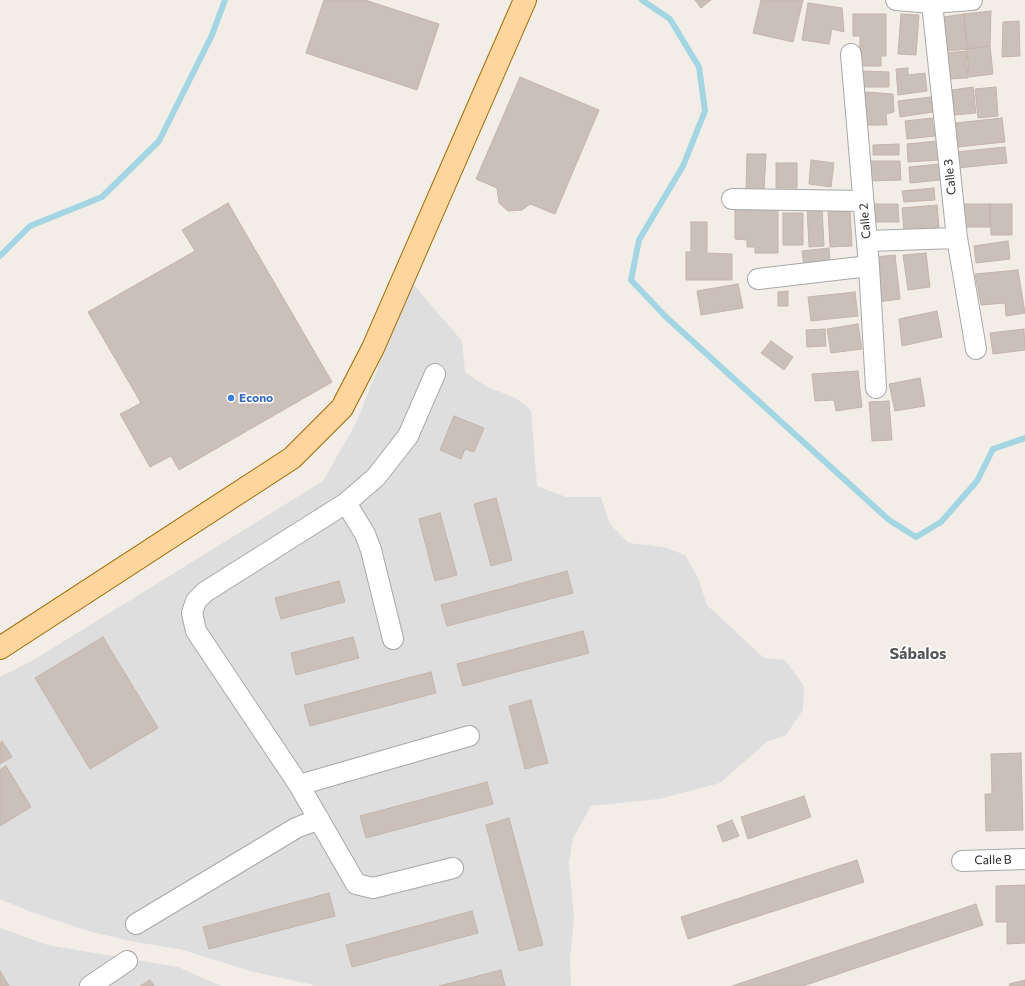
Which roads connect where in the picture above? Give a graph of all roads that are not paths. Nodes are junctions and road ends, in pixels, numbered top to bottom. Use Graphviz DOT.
graph roads {
  1 [pos="525,0"];
  2 [pos="896,0"];
  3 [pos="972,0"];
  4 [pos="932,3"];
  5 [pos="851,54"];
  6 [pos="732,199"];
  7 [pos="863,201"];
  8 [pos="957,238"];
  9 [pos="867,241"];
  10 [pos="869,266"];
  11 [pos="758,279"];
  12 [pos="976,349"];
  13 [pos="435,374"];
  14 [pos="876,388"];
  15 [pos="346,503"];
  16 [pos="393,639"];
  17 [pos="0,648"];
  18 [pos="470,736"];
  19 [pos="299,785"];
  20 [pos="319,819"];
  21 [pos="1025,859"];
  22 [pos="962,860"];
  23 [pos="453,868"];
  24 [pos="136,924"];
  25 [pos="127,961"];
  26 [pos="90,986"];
  1 -- 17 [label="main road"];
  2 -- 4 [label="street"];
  3 -- 4 [label="street"];
  4 -- 8 [label="street, Calle 3"];
  5 -- 7 [label="street, Calle 2"];
  6 -- 7 [label="street"];
  7 -- 9 [label="street, Calle 2"];
  8 -- 9 [label="street"];
  8 -- 12 [label="street, Calle 3"];
  9 -- 10 [label="street, Calle 2"];
  10 -- 11 [label="street"];
  10 -- 14 [label="street, Calle 2"];
  13 -- 15 [label="street"];
  15 -- 16 [label="street"];
  15 -- 19 [label="street"];
  18 -- 19 [label="street"];
  19 -- 20 [label="street"];
  20 -- 23 [label="street"];
  20 -- 24 [label="street"];
  21 -- 22 [label="street, Calle B"];
  25 -- 26 [label="street"];
}
